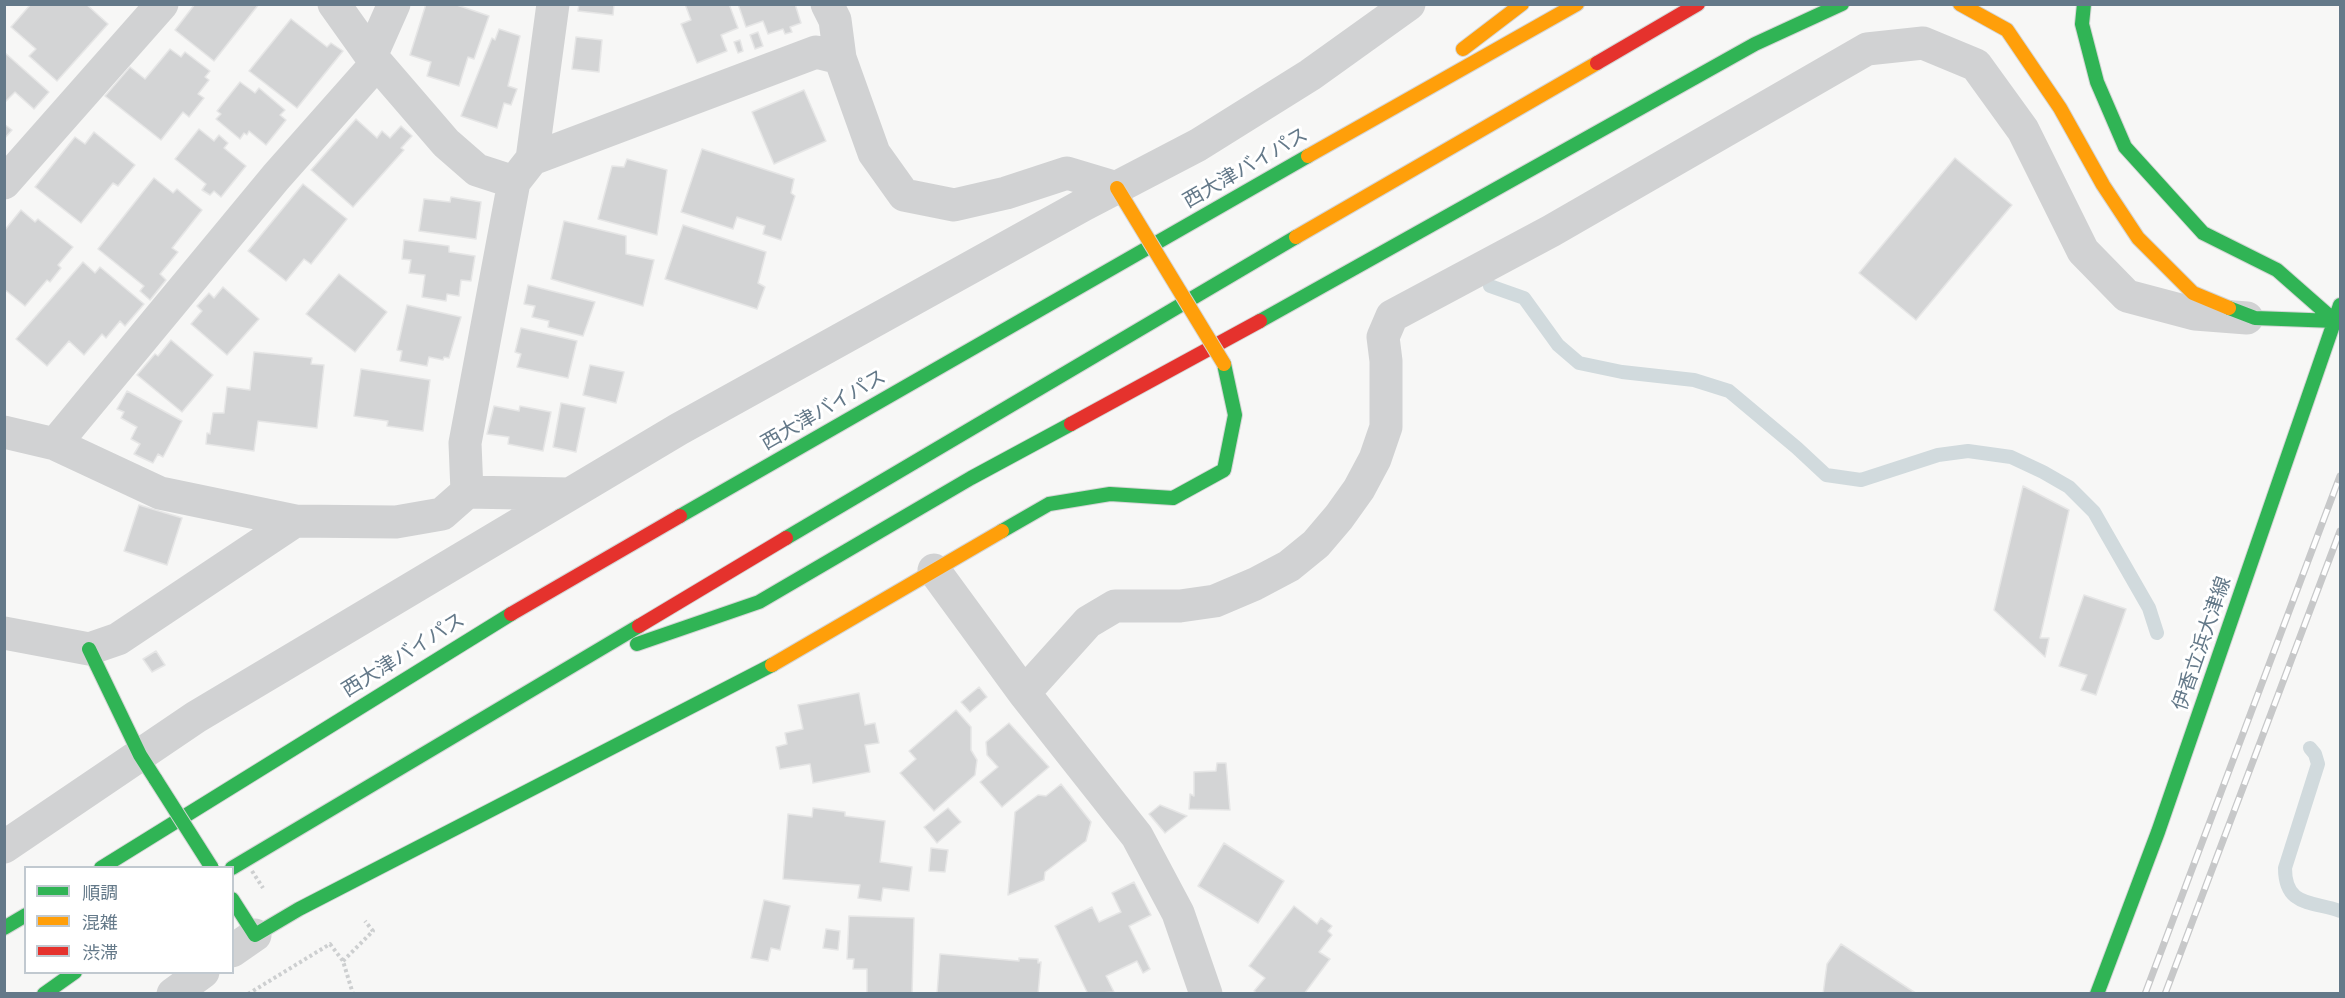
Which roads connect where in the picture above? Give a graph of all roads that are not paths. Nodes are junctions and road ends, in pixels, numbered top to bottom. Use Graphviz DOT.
graph roads {
  1 [pos="162,4"];
  2 [pos="334,4"];
  3 [pos="394,4"];
  4 [pos="553,4"];
  5 [pos="826,4"];
  6 [pos="1409,4"];
  7 [pos="1522,4"];
  8 [pos="1577,4"];
  9 [pos="1698,4"];
  10 [pos="1842,4"];
  11 [pos="1960,4"];
  12 [pos="2084,4"];
  13 [pos="840,57"];
  14 [pos="374,59"];
  15 [pos="1353,130"];
  16 [pos="523,171"];
  17 [pos="4,183"];
  18 [pos="1117,188"];
  19 [pos="2340,305"];
  20 [pos="2255,318"];
  21 [pos="2335,321"];
  22 [pos="4,432"];
  23 [pos="55,444"];
  24 [pos="467,492"];
  25 [pos="569,494"];
  26 [pos="295,521"];
  27 [pos="934,570"];
  28 [pos="4,633"];
  29 [pos="89,649"];
  30 [pos="573,665"];
  31 [pos="1024,693"];
  32 [pos="148,767"];
  33 [pos="4,847"];
  34 [pos="103,866"];
  35 [pos="211,866"];
  36 [pos="234,866"];
  37 [pos="234,905"];
  38 [pos="24,916"];
  39 [pos="4,928"];
  40 [pos="243,933"];
  41 [pos="72,974"];
  42 [pos="199,974"];
  43 [pos="44,993"];
  44 [pos="173,993"];
  45 [pos="1206,993"];
  46 [pos="2097,993"];
  1 -- 17 [label="street"];
  2 -- 14 [label="street"];
  3 -- 14 [label="street"];
  4 -- 16 [label="street"];
  5 -- 13 [label="street"];
  6 -- 18 [label="street"];
  7 -- 15 [label="main road"];
  8 -- 15 [label="main road, 西大津バイパス"];
  9 -- 30 [label="main road"];
  10 -- 30 [label="main road"];
  11 -- 20 [label="main road"];
  12 -- 21 [label="main road"];
  13 -- 16 [label="street"];
  13 -- 18 [label="street"];
  14 -- 16 [label="street"];
  14 -- 23 [label="street"];
  15 -- 34 [label="main road, 西大津バイパス"];
  16 -- 24 [label="street"];
  18 -- 25 [label="street"];
  18 -- 27 [label="main road, bridge"];
  19 -- 21 [label="main road, 伊香立浜大津線"];
  20 -- 21 [label="main road"];
  20 -- 31 [label="street"];
  21 -- 46 [label="main road, 伊香立浜大津線"];
  22 -- 23 [label="street"];
  23 -- 26 [label="street"];
  24 -- 25 [label="street"];
  24 -- 26 [label="street"];
  25 -- 32 [label="street"];
  26 -- 29 [label="street"];
  27 -- 31 [label="street"];
  27 -- 40 [label="main road"];
  28 -- 29 [label="street"];
  29 -- 32 [label="main road"];
  30 -- 36 [label="main road"];
  31 -- 45 [label="street"];
  32 -- 33 [label="street"];
  32 -- 35 [label="main road, bridge"];
  37 -- 40 [label="main road"];
  38 -- 39 [label="main road"];
  41 -- 43 [label="main road"];
  42 -- 44 [label="street"];
}
